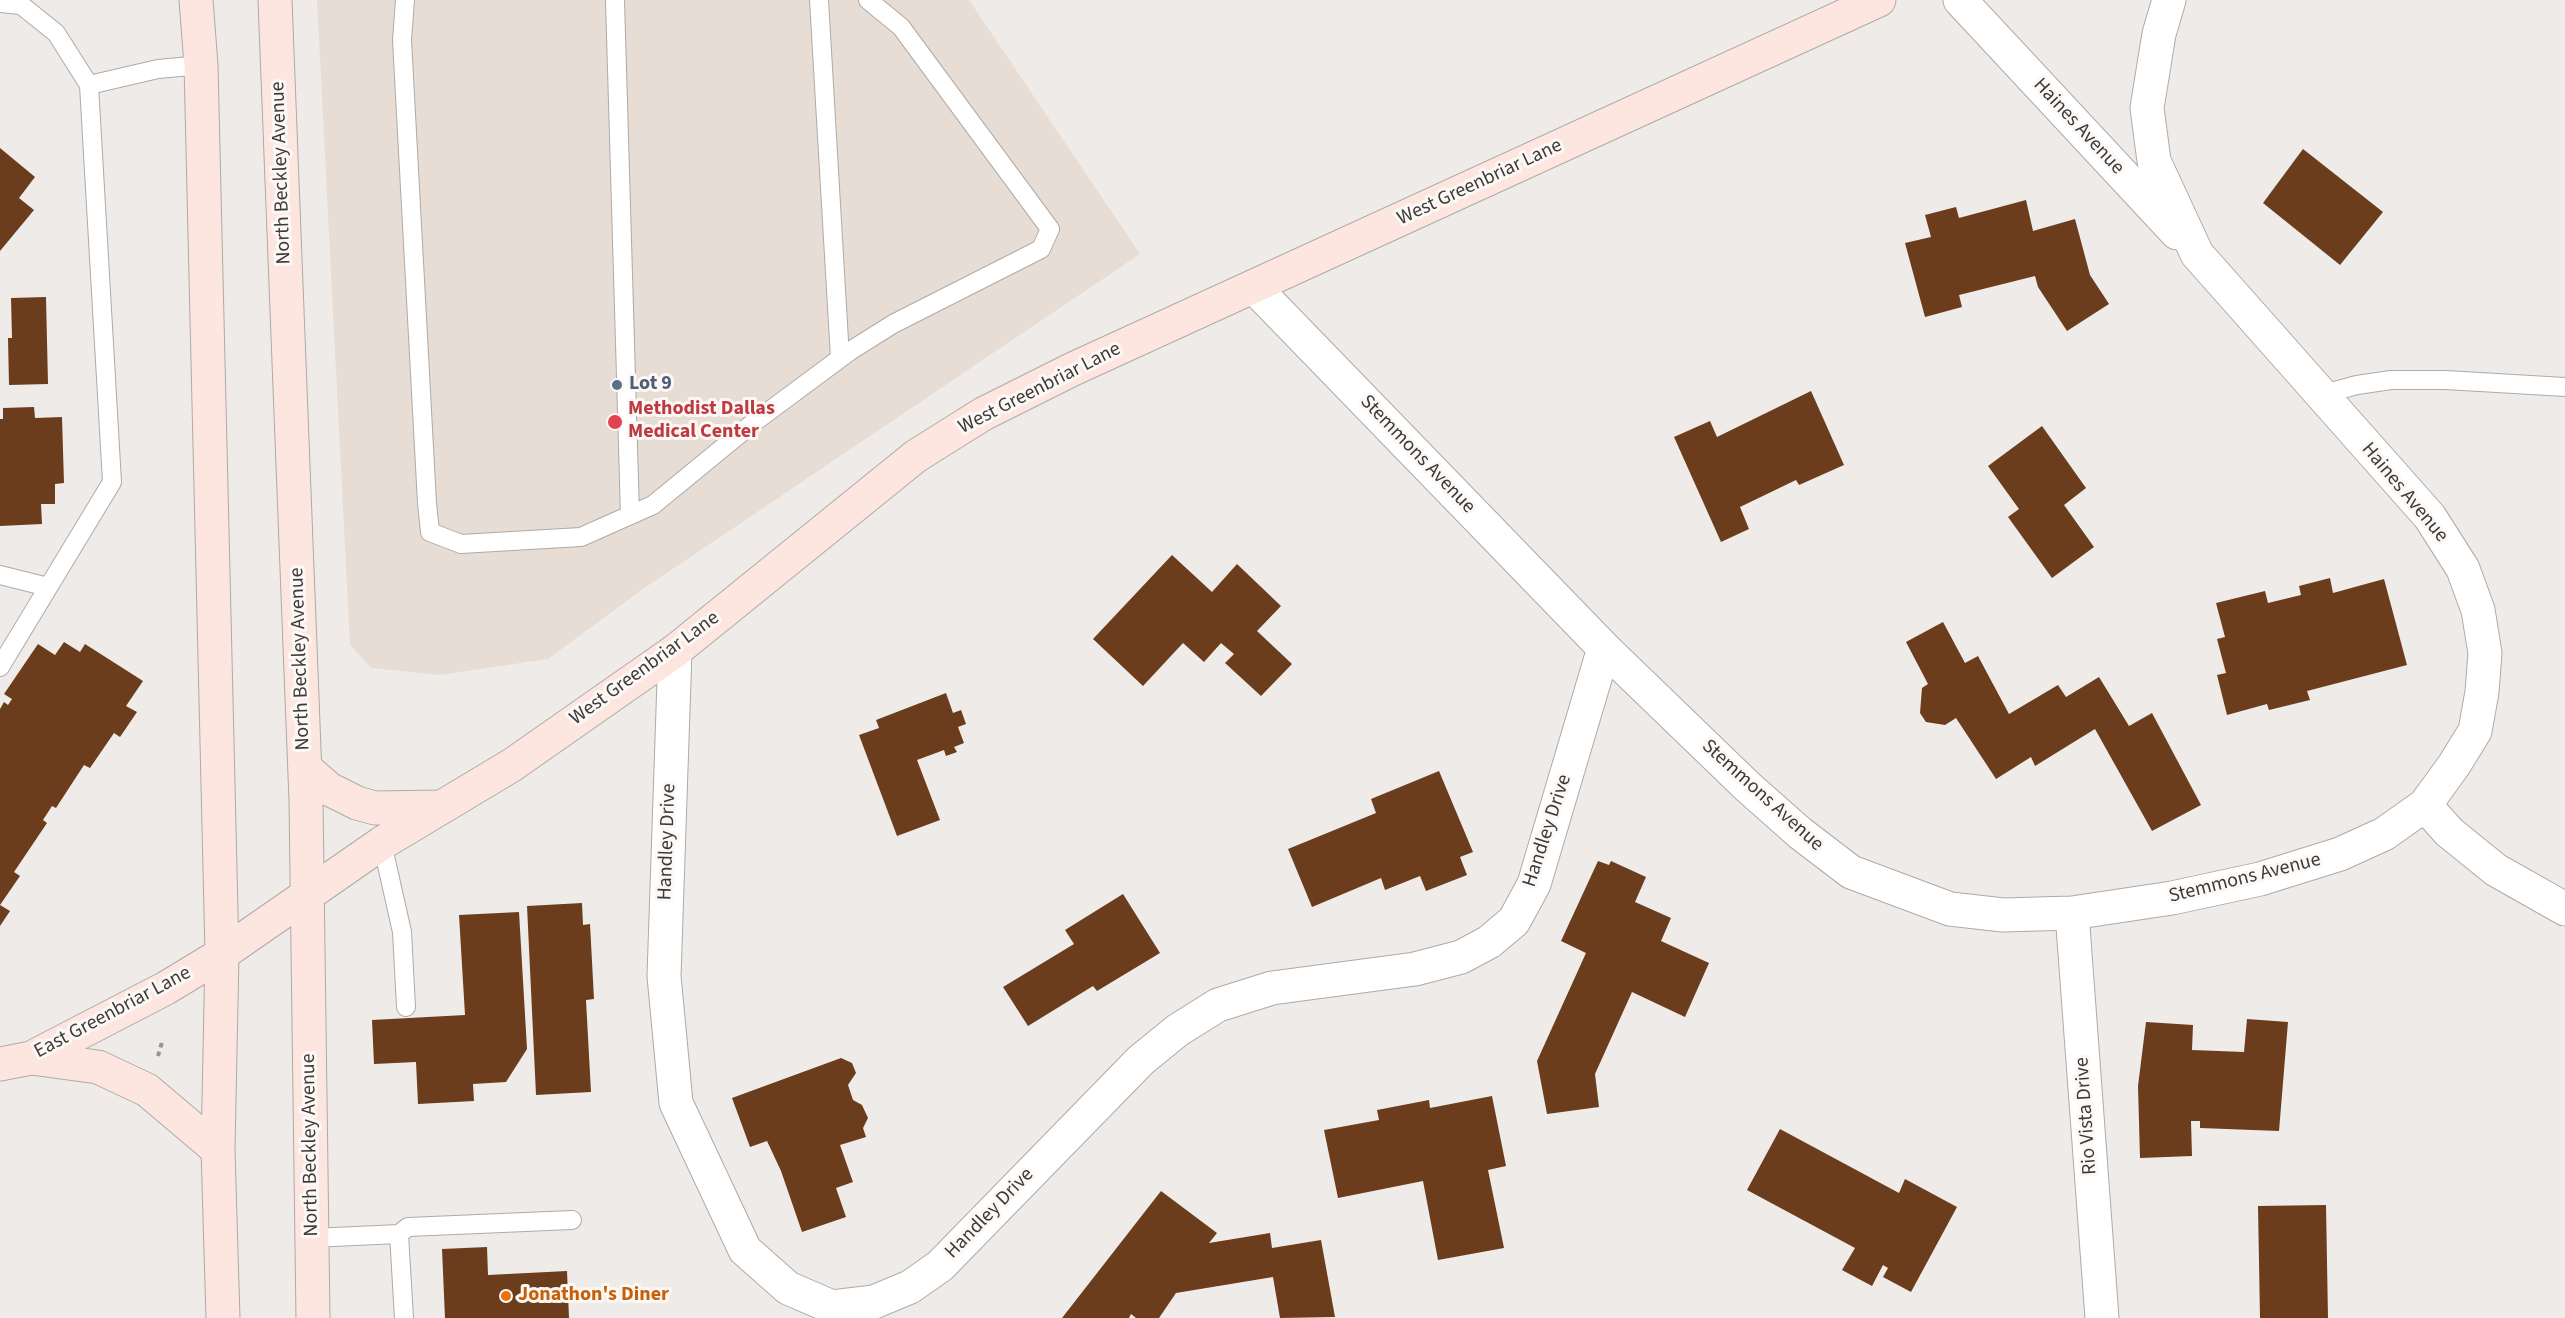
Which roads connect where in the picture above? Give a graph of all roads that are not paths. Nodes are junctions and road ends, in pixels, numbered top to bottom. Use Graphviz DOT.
graph roads {
  1 [pos="196,0"];
  2 [pos="275,0"];
  3 [pos="405,0"];
  4 [pos="615,0"];
  5 [pos="819,0"];
  6 [pos="868,0"];
  7 [pos="1879,0"];
  8 [pos="1960,0"];
  9 [pos="2169,0"];
  10 [pos="0,3"];
  11 [pos="201,65"];
  12 [pos="89,85"];
  13 [pos="2197,254"];
  14 [pos="1255,288"];
  15 [pos="840,358"];
  16 [pos="2565,387"];
  17 [pos="2320,395"];
  18 [pos="630,515"];
  19 [pos="0,574"];
  20 [pos="48,587"];
  21 [pos="1604,648"];
  22 [pos="675,651"];
  23 [pos="0,667"];
  24 [pos="305,768"];
  25 [pos="2425,806"];
  26 [pos="442,807"];
  27 [pos="382,843"];
  28 [pos="308,894"];
  29 [pos="2565,909"];
  30 [pos="2072,914"];
  31 [pos="222,954"];
  32 [pos="406,1007"];
  33 [pos="16,1061"];
  34 [pos="218,1150"];
  35 [pos="572,1220"];
  36 [pos="399,1234"];
  37 [pos="312,1238"];
  38 [pos="831,1313"];
  39 [pos="223,1318"];
  40 [pos="313,1318"];
  41 [pos="404,1318"];
  42 [pos="2102,1318"];
  1 -- 11 [label="main road"];
  2 -- 24 [label="main road, North Beckley Avenue"];
  3 -- 18 [label="lane"];
  4 -- 18 [label="lane"];
  5 -- 15 [label="lane"];
  6 -- 15 [label="lane"];
  7 -- 14 [label="main road, West Greenbriar Lane"];
  8 -- 13 [label="street, Haines Avenue"];
  9 -- 13 [label="street, Haines Avenue"];
  10 -- 12 [label="lane"];
  11 -- 12 [label="lane"];
  11 -- 31 [label="main road"];
  12 -- 20 [label="lane"];
  13 -- 17 [label="street, Haines Avenue"];
  14 -- 21 [label="street, Stemmons Avenue"];
  14 -- 22 [label="main road, West Greenbriar Lane"];
  15 -- 18 [label="lane"];
  16 -- 17 [label="lane"];
  17 -- 25 [label="street, Haines Avenue"];
  19 -- 20 [label="lane"];
  20 -- 23 [label="lane"];
  21 -- 30 [label="street, Stemmons Avenue"];
  21 -- 38 [label="street, Handley Drive"];
  22 -- 26 [label="main road, West Greenbriar Lane"];
  22 -- 38 [label="street, Handley Drive"];
  24 -- 26 [label="main road"];
  24 -- 28 [label="main road, North Beckley Avenue"];
  25 -- 29 [label="street"];
  25 -- 30 [label="street, Stemmons Avenue"];
  26 -- 27 [label="main road, West Greenbriar Lane"];
  27 -- 28 [label="main road, West Greenbriar Lane"];
  27 -- 32 [label="lane"];
  28 -- 31 [label="main road, West Greenbriar Lane"];
  28 -- 37 [label="main road, North Beckley Avenue"];
  30 -- 42 [label="street, Rio Vista Drive"];
  31 -- 33 [label="main road, East Greenbriar Lane"];
  31 -- 34 [label="main road"];
  33 -- 34 [label="main road"];
  34 -- 39 [label="main road"];
  35 -- 36 [label="lane"];
  36 -- 37 [label="lane"];
  36 -- 41 [label="lane"];
  37 -- 40 [label="main road, North Beckley Avenue"];
}
